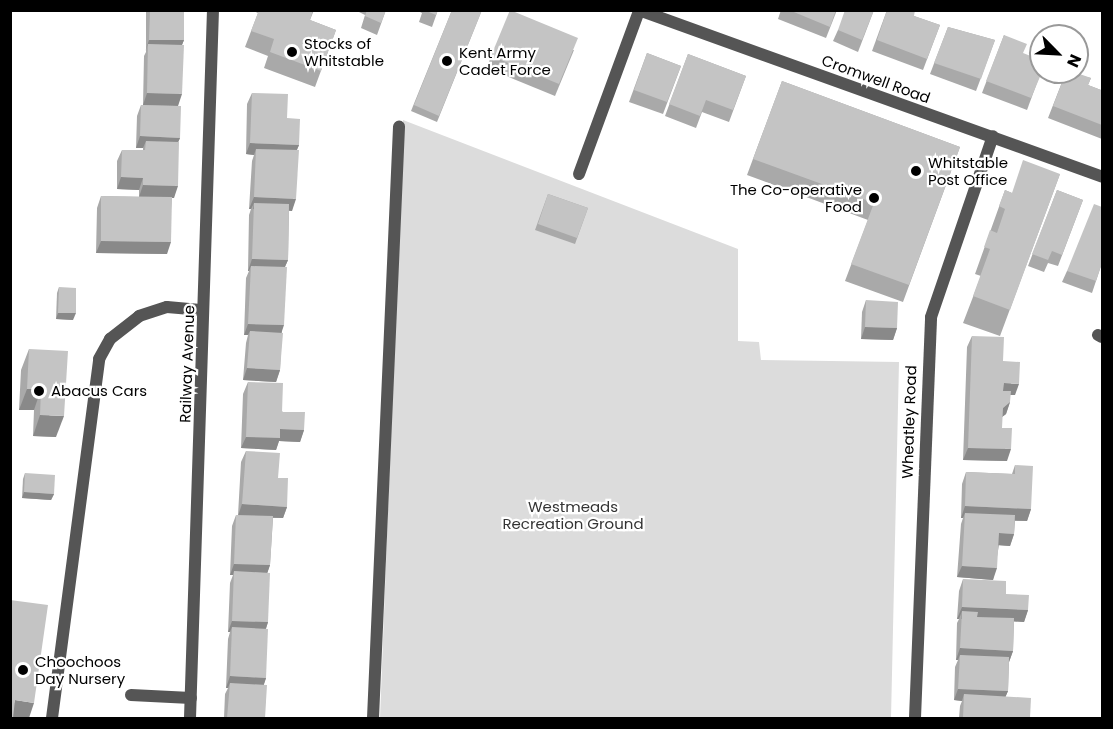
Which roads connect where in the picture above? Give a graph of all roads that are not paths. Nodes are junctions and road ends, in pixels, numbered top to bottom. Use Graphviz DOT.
graph roads {
  1 [pos="213,10"];
  2 [pos="639,11"];
  3 [pos="399,127"];
  4 [pos="993,136"];
  5 [pos="579,174"];
  6 [pos="1102,177"];
  7 [pos="203,310"];
  8 [pos="131,695"];
  9 [pos="190,698"];
  10 [pos="52,718"];
  11 [pos="190,718"];
  12 [pos="373,718"];
  13 [pos="915,718"];
  1 -- 7 [label="street, Railway Avenue"];
  2 -- 4 [label="street, Cromwell Road"];
  2 -- 5 [label="street"];
  3 -- 12 [label="street"];
  4 -- 6 [label="street, Cromwell Road"];
  4 -- 13 [label="street, Wheatley Road"];
  7 -- 9 [label="street, Railway Avenue"];
  7 -- 10 [label="street"];
  8 -- 9 [label="street"];
  9 -- 11 [label="street, Railway Avenue"];
}
